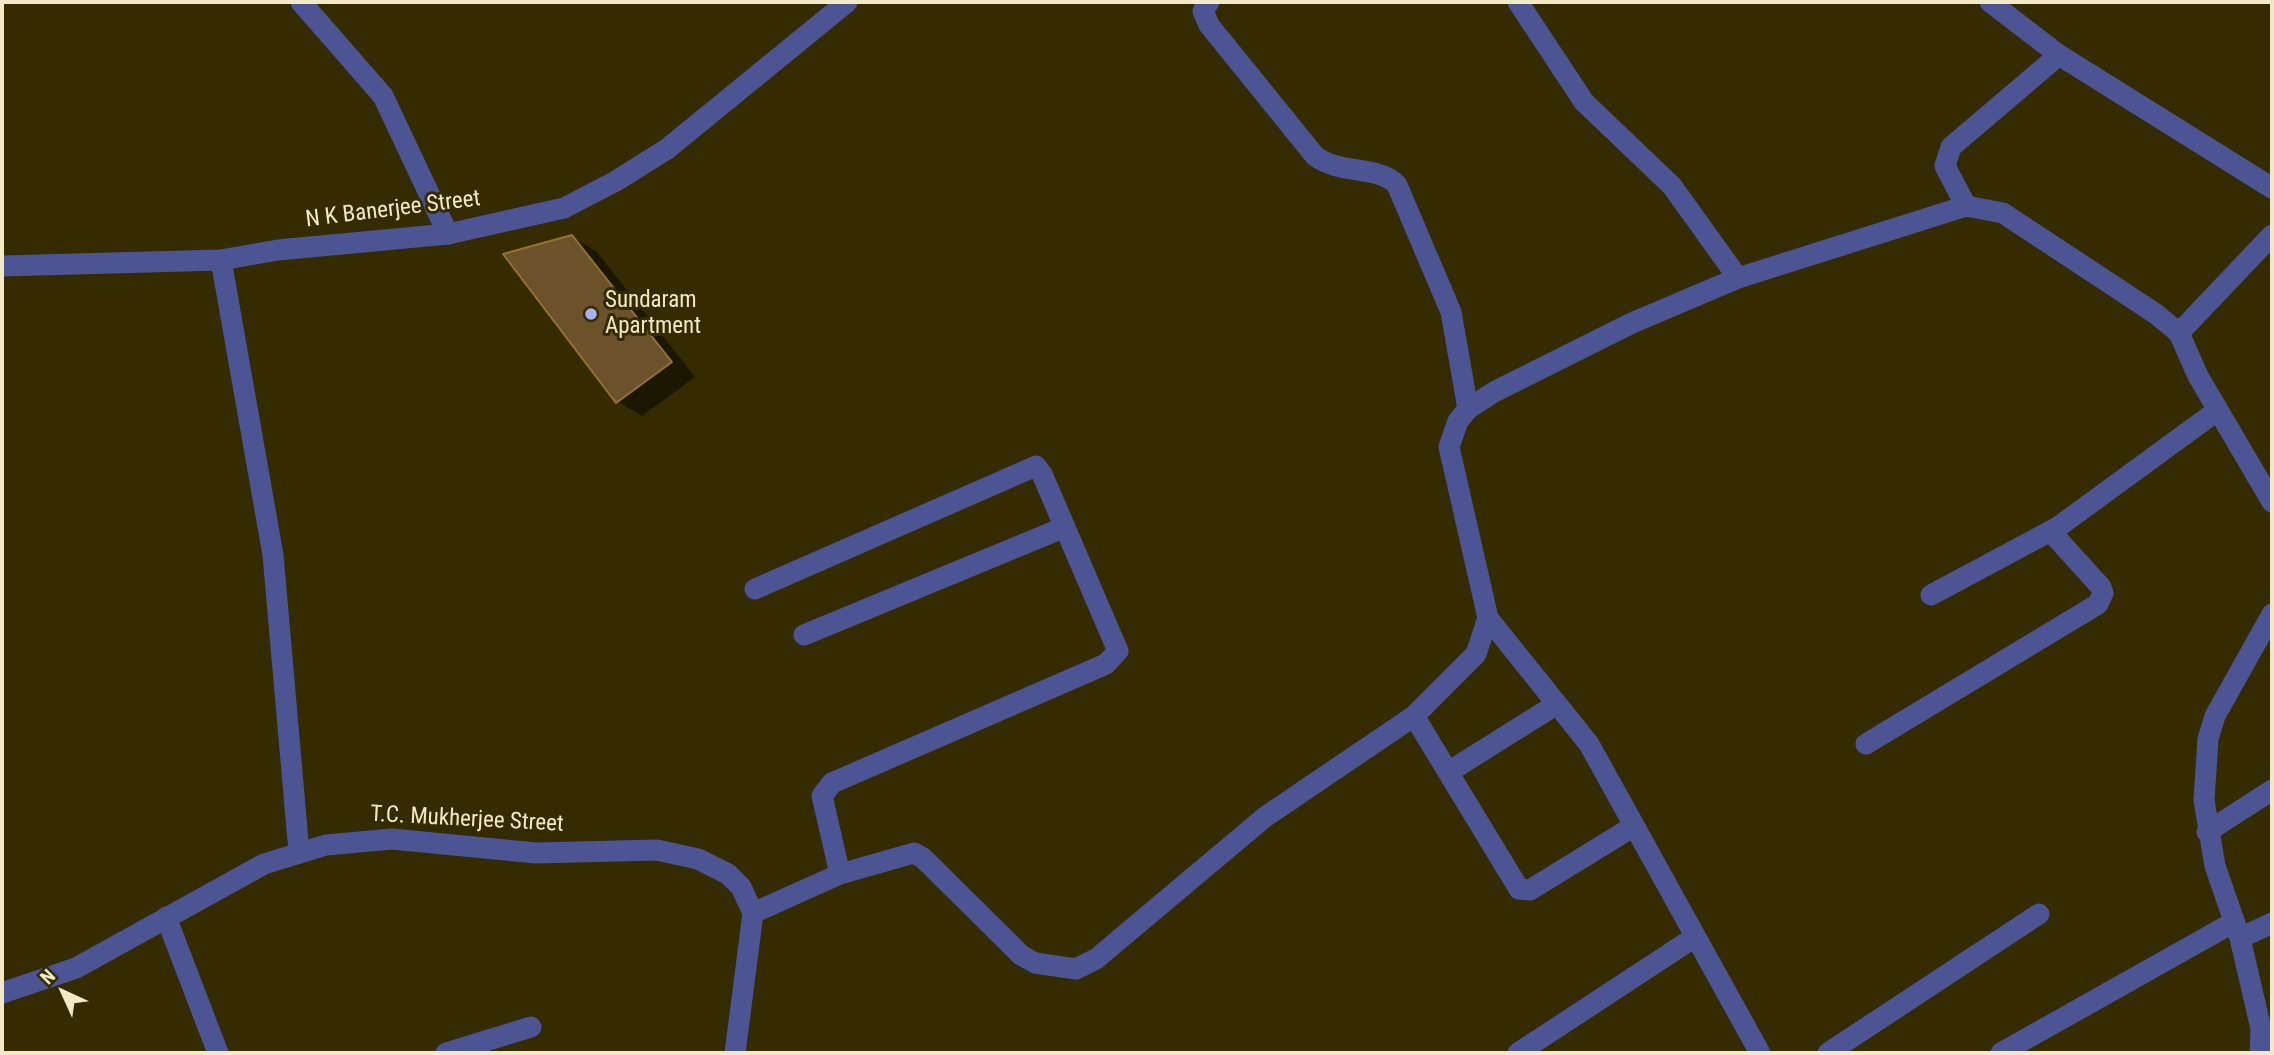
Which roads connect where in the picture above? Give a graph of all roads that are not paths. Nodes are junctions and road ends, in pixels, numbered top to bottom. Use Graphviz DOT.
graph roads {
  1 [pos="847,2"];
  2 [pos="1209,2"];
  3 [pos="1518,2"];
  4 [pos="1990,2"];
  5 [pos="304,3"];
  6 [pos="2059,55"];
  7 [pos="2272,188"];
  8 [pos="1966,206"];
  9 [pos="448,234"];
  10 [pos="2272,235"];
  11 [pos="222,260"];
  12 [pos="2,266"];
  13 [pos="1738,278"];
  14 [pos="2179,333"];
  15 [pos="1468,409"];
  16 [pos="2218,410"];
  17 [pos="2272,502"];
  18 [pos="1065,527"];
  19 [pos="2051,532"];
  20 [pos="755,589"];
  21 [pos="1931,595"];
  22 [pos="2272,614"];
  23 [pos="1488,618"];
  24 [pos="804,635"];
  25 [pos="1557,704"];
  26 [pos="1413,716"];
  27 [pos="1867,744"];
  28 [pos="1450,771"];
  29 [pos="2272,790"];
  30 [pos="1634,826"];
  31 [pos="2207,831"];
  32 [pos="299,852"];
  33 [pos="840,874"];
  34 [pos="753,913"];
  35 [pos="2039,914"];
  36 [pos="166,917"];
  37 [pos="2272,923"];
  38 [pos="2237,930"];
  39 [pos="1695,937"];
  40 [pos="2,993"];
  41 [pos="531,1027"];
  42 [pos="218,1053"];
  43 [pos="446,1053"];
  44 [pos="735,1053"];
  45 [pos="1518,1053"];
  46 [pos="1760,1053"];
  47 [pos="1828,1053"];
  48 [pos="2000,1053"];
  49 [pos="2260,1053"];
  1 -- 9 [label="street, N K Banerjee Street"];
  2 -- 15 [label="street"];
  3 -- 13 [label="street"];
  4 -- 6 [label="street"];
  5 -- 9 [label="street"];
  6 -- 7 [label="street"];
  6 -- 8 [label="street"];
  8 -- 13 [label="street"];
  8 -- 14 [label="street"];
  9 -- 11 [label="street, N K Banerjee Street"];
  10 -- 14 [label="street"];
  11 -- 12 [label="street, N K Banerjee Street"];
  11 -- 32 [label="street"];
  13 -- 15 [label="street"];
  14 -- 16 [label="street"];
  15 -- 23 [label="street"];
  16 -- 17 [label="street"];
  16 -- 19 [label="street"];
  18 -- 20 [label="street"];
  18 -- 24 [label="street"];
  18 -- 33 [label="street"];
  19 -- 21 [label="street"];
  19 -- 27 [label="street"];
  22 -- 31 [label="street"];
  23 -- 25 [label="street"];
  23 -- 26 [label="street"];
  25 -- 28 [label="street"];
  25 -- 30 [label="street"];
  26 -- 28 [label="street"];
  26 -- 33 [label="street"];
  28 -- 30 [label="street"];
  29 -- 31 [label="street"];
  30 -- 39 [label="street"];
  31 -- 38 [label="street"];
  32 -- 34 [label="street, T.C. Mukherjee Street"];
  32 -- 36 [label="street, T.C. Mukherjee Street"];
  33 -- 34 [label="street"];
  34 -- 44 [label="street"];
  35 -- 47 [label="street"];
  36 -- 40 [label="street, T.C. Mukherjee Street"];
  36 -- 42 [label="street"];
  37 -- 38 [label="street"];
  38 -- 48 [label="street"];
  38 -- 49 [label="street"];
  39 -- 45 [label="street"];
  39 -- 46 [label="street"];
  41 -- 43 [label="street"];
}
